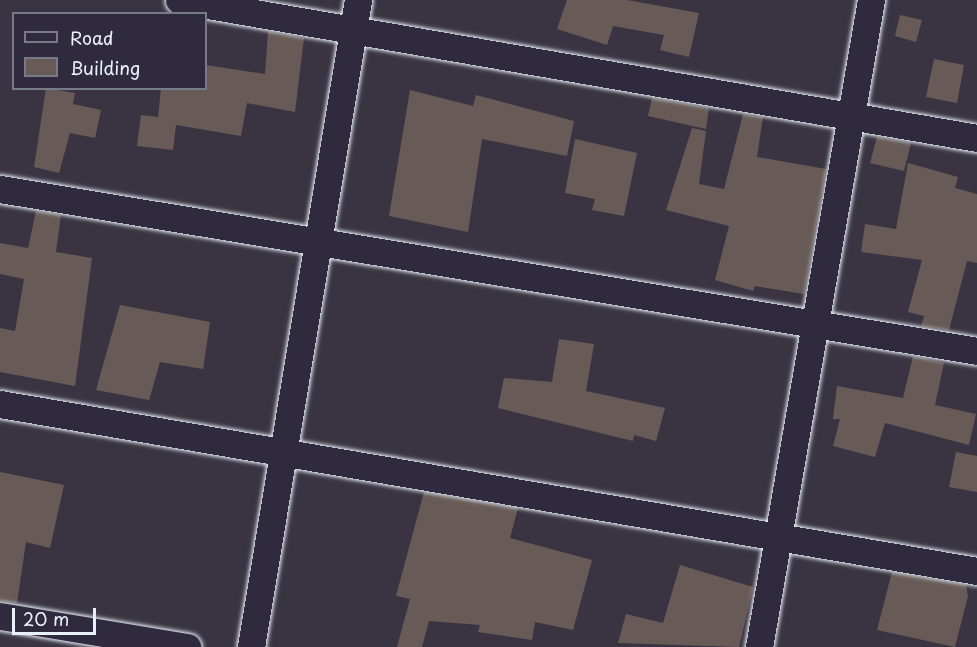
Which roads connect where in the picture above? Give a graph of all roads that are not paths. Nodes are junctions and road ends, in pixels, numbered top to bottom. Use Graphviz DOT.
graph roads {
  1 [pos="179,0"];
  2 [pos="358,0"];
  3 [pos="871,0"];
  4 [pos="353,32"];
  5 [pos="852,117"];
  6 [pos="977,138"];
  7 [pos="0,189"];
  8 [pos="317,242"];
  9 [pos="818,324"];
  10 [pos="977,351"];
  11 [pos="0,404"];
  12 [pos="285,455"];
  13 [pos="778,538"];
  14 [pos="977,571"];
  15 [pos="0,616"];
  16 [pos="187,647"];
  17 [pos="251,647"];
  18 [pos="759,647"];
  1 -- 4 [label="street"];
  2 -- 4 [label="street"];
  3 -- 5 [label="street"];
  4 -- 5 [label="street"];
  4 -- 8 [label="street"];
  5 -- 6 [label="street"];
  5 -- 9 [label="street"];
  7 -- 8 [label="street"];
  8 -- 9 [label="street"];
  8 -- 12 [label="street"];
  9 -- 10 [label="street"];
  9 -- 13 [label="street"];
  11 -- 12 [label="street"];
  12 -- 13 [label="street"];
  12 -- 17 [label="street"];
  13 -- 14 [label="street"];
  13 -- 18 [label="street"];
  15 -- 16 [label="street"];
}
